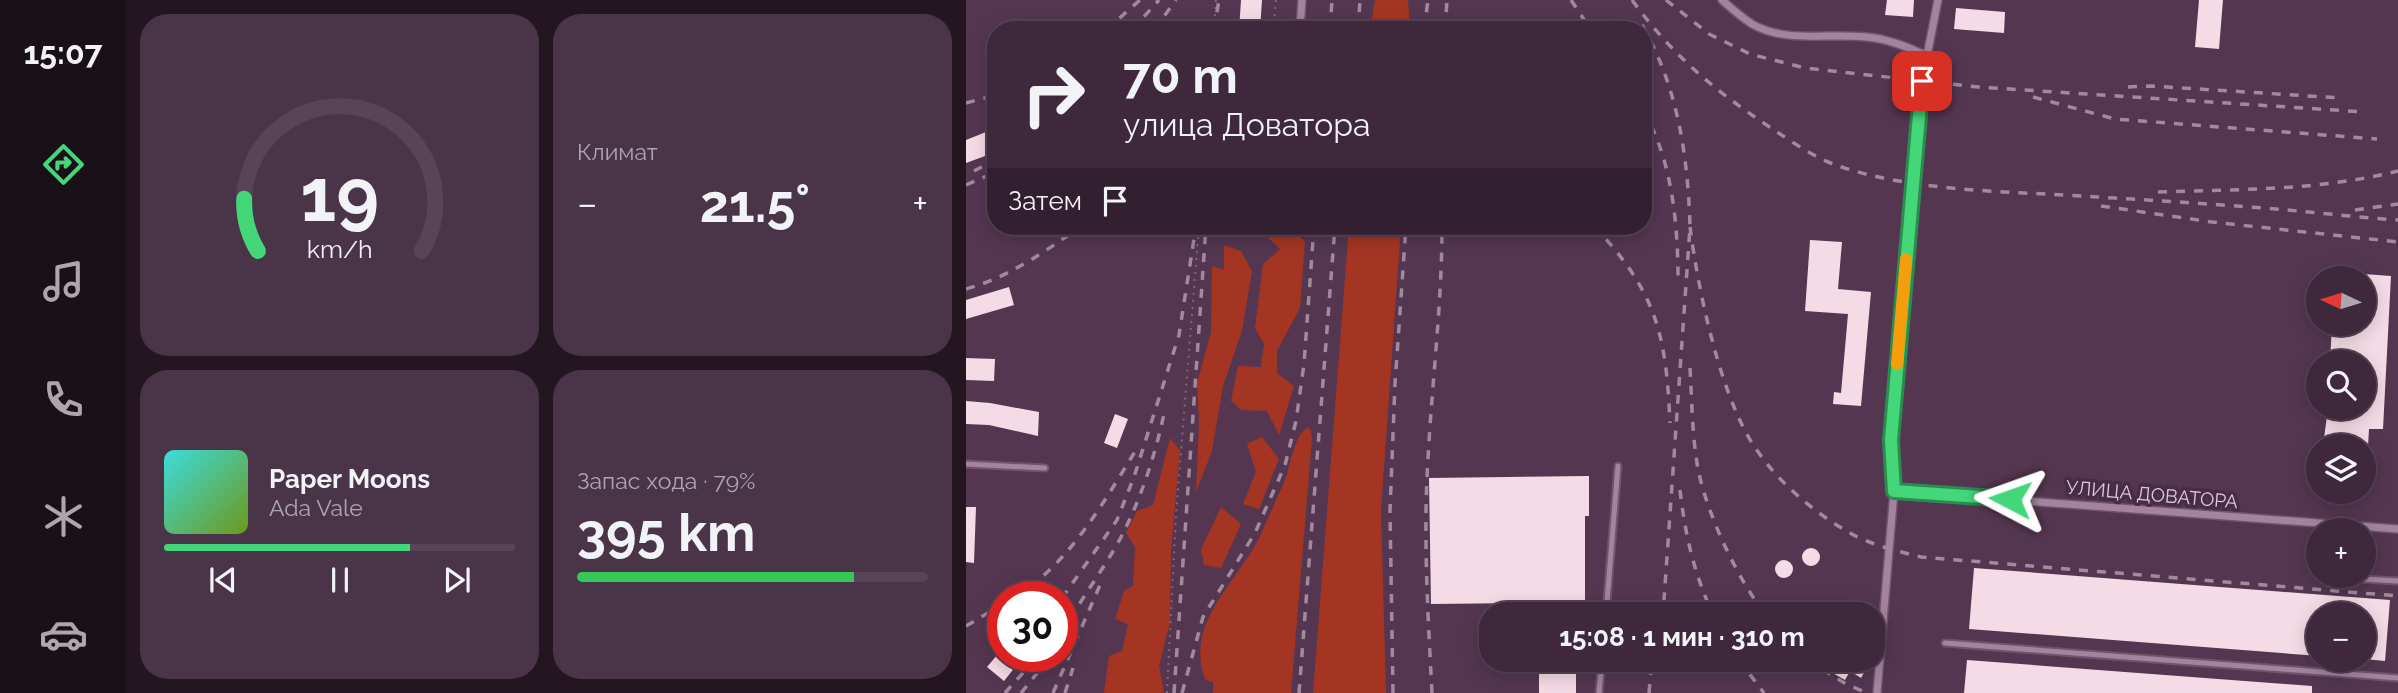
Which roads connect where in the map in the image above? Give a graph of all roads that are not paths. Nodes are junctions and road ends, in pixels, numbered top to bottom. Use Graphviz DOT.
graph roads {
  1 [pos="1302,0"];
  2 [pos="1722,0"];
  3 [pos="1938,0"];
  4 [pos="1301,21"];
  5 [pos="1927,56"];
  6 [pos="966,464"];
  7 [pos="1618,466"];
  8 [pos="1045,468"];
  9 [pos="1894,491"];
  10 [pos="2398,529"];
  11 [pos="2376,580"];
  12 [pos="2398,582"];
  13 [pos="1607,602"];
  14 [pos="1945,643"];
  15 [pos="1601,672"];
  16 [pos="2398,678"];
  17 [pos="1599,693"];
  18 [pos="1877,693"];
  1 -- 4 [label="street"];
  2 -- 5 [label="street"];
  3 -- 5 [label="street"];
  5 -- 9 [label="street"];
  6 -- 8 [label="lane"];
  7 -- 13 [label="lane"];
  9 -- 10 [label="street, УЛИЦА ДОВАТОРА"];
  9 -- 18 [label="street"];
  11 -- 12 [label="lane"];
  14 -- 16 [label="lane"];
  15 -- 17 [label="lane"];
}
